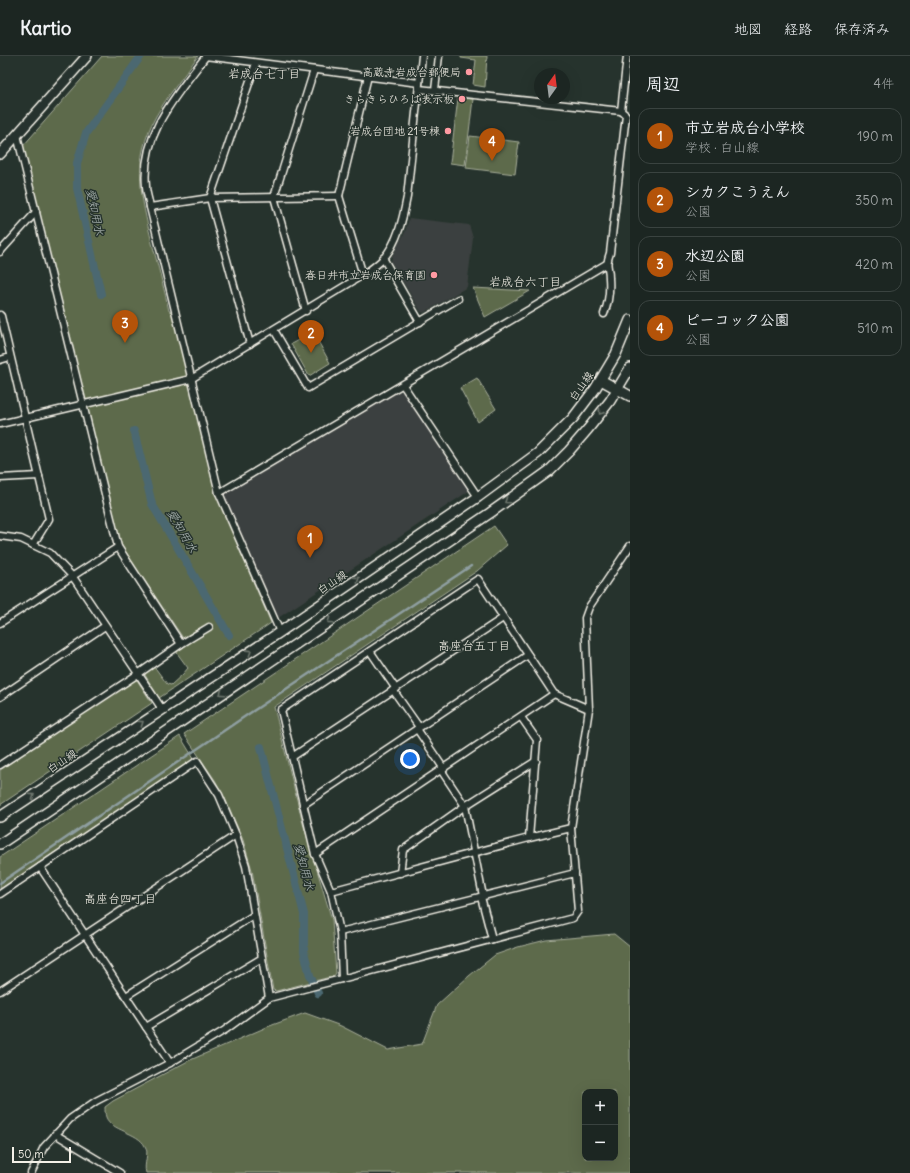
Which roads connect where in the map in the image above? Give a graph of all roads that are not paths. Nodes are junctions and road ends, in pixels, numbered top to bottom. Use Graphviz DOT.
graph roads {
  1 [pos="86,56"];
  2 [pos="205,56"];
  3 [pos="422,56"];
  4 [pos="440,56"];
  5 [pos="627,56"];
  6 [pos="256,62"];
  7 [pos="314,70"];
  8 [pos="368,76"];
  9 [pos="419,86"];
  10 [pos="435,90"];
  11 [pos="621,111"];
  12 [pos="17,135"];
  13 [pos="0,154"];
  14 [pos="338,196"];
  15 [pos="274,197"];
  16 [pos="210,198"];
  17 [pos="150,207"];
  18 [pos="36,212"];
  19 [pos="0,252"];
  20 [pos="383,258"];
  21 [pos="606,264"];
  22 [pos="363,275"];
  23 [pos="458,299"];
  24 [pos="306,311"];
  25 [pos="0,314"];
  26 [pos="604,314"];
  27 [pos="630,320"];
  28 [pos="420,322"];
  29 [pos="274,330"];
  30 [pos="250,344"];
  31 [pos="10,357"];
  32 [pos="0,360"];
  33 [pos="630,368"];
  34 [pos="191,379"];
  35 [pos="601,380"];
  36 [pos="403,385"];
  37 [pos="617,390"];
  38 [pos="630,396"];
  39 [pos="83,405"];
  40 [pos="25,418"];
  41 [pos="0,424"];
  42 [pos="39,476"];
  43 [pos="0,478"];
  44 [pos="219,493"];
  45 [pos="478,497"];
  46 [pos="0,536"];
  47 [pos="33,545"];
  48 [pos="630,546"];
  49 [pos="118,548"];
  50 [pos="73,577"];
  51 [pos="503,618"];
  52 [pos="0,623"];
  53 [pos="105,626"];
  54 [pos="209,627"];
  55 [pos="280,632"];
  56 [pos="181,644"];
  57 [pos="370,651"];
  58 [pos="528,655"];
  59 [pos="138,674"];
  60 [pos="395,689"];
  61 [pos="554,694"];
  62 [pos="0,697"];
  63 [pos="162,709"];
  64 [pos="588,709"];
  65 [pos="521,717"];
  66 [pos="418,728"];
  67 [pos="292,757"];
  68 [pos="536,761"];
  69 [pos="0,765"];
  70 [pos="442,770"];
  71 [pos="303,805"];
  72 [pos="465,806"];
  73 [pos="0,817"];
  74 [pos="571,828"];
  75 [pos="236,835"];
  76 [pos="529,838"];
  77 [pos="0,844"];
  78 [pos="473,853"];
  79 [pos="315,854"];
  80 [pos="40,867"];
  81 [pos="400,873"];
  82 [pos="575,873"];
  83 [pos="331,891"];
  84 [pos="0,894"];
  85 [pos="482,897"];
  86 [pos="254,915"];
  87 [pos="340,932"];
  88 [pos="85,934"];
  89 [pos="492,939"];
  90 [pos="262,958"];
  91 [pos="342,979"];
  92 [pos="0,991"];
  93 [pos="126,996"];
  94 [pos="269,998"];
  95 [pos="146,1027"];
  96 [pos="170,1063"];
  97 [pos="55,1134"];
  98 [pos="31,1173"];
  99 [pos="120,1173"];
  1 -- 12 [label="street"];
  2 -- 6 [label="street"];
  2 -- 17 [label="street"];
  3 -- 9 [label="street"];
  4 -- 10 [label="street"];
  5 -- 11 [label="street"];
  6 -- 7 [label="street"];
  6 -- 16 [label="street"];
  7 -- 8 [label="street"];
  7 -- 15 [label="street"];
  8 -- 9 [label="street"];
  8 -- 14 [label="street"];
  9 -- 10 [label="street"];
  9 -- 20 [label="street"];
  10 -- 11 [label="street"];
  11 -- 21 [label="street"];
  12 -- 13 [label="street"];
  12 -- 18 [label="street"];
  14 -- 15 [label="street"];
  14 -- 22 [label="street"];
  15 -- 16 [label="street"];
  15 -- 24 [label="street"];
  16 -- 17 [label="street"];
  16 -- 30 [label="street"];
  17 -- 34 [label="street"];
  18 -- 19 [label="street"];
  18 -- 39 [label="street"];
  20 -- 22 [label="street"];
  20 -- 28 [label="street"];
  21 -- 26 [label="street"];
  21 -- 36 [label="street"];
  22 -- 24 [label="street"];
  23 -- 28 [label="street"];
  24 -- 29 [label="street"];
  25 -- 31 [label="street"];
  27 -- 35 [label="street, 白山線"];
  28 -- 29 [label="street"];
  29 -- 30 [label="street"];
  30 -- 34 [label="street"];
  31 -- 32 [label="street"];
  31 -- 40 [label="street"];
  33 -- 37 [label="street"];
  34 -- 39 [label="street"];
  34 -- 44 [label="street"];
  35 -- 37 [label="street"];
  35 -- 45 [label="street, 白山線"];
  36 -- 44 [label="street"];
  36 -- 45 [label="street"];
  37 -- 38 [label="street"];
  37 -- 77 [label="street, one-way"];
  39 -- 40 [label="street"];
  39 -- 49 [label="street"];
  40 -- 41 [label="street"];
  40 -- 42 [label="street"];
  42 -- 43 [label="street"];
  42 -- 47 [label="street"];
  44 -- 55 [label="street"];
  55 -- 45 [label="street, 白山線, one-way"];
  46 -- 47 [label="street"];
  47 -- 50 [label="street"];
  48 -- 64 [label="street"];
  49 -- 50 [label="street"];
  49 -- 56 [label="street"];
  50 -- 52 [label="street"];
  50 -- 53 [label="street"];
  51 -- 57 [label="street"];
  51 -- 58 [label="street"];
  51 -- 60 [label="street"];
  53 -- 59 [label="street"];
  53 -- 62 [label="street"];
  54 -- 56 [label="street"];
  63 -- 55 [label="street, 白山線, one-way"];
  56 -- 59 [label="street"];
  57 -- 60 [label="street"];
  57 -- 67 [label="street"];
  58 -- 61 [label="street"];
  58 -- 66 [label="street"];
  59 -- 63 [label="street"];
  59 -- 69 [label="street"];
  60 -- 66 [label="street"];
  60 -- 67 [label="street"];
  61 -- 64 [label="street"];
  61 -- 65 [label="street"];
  73 -- 63 [label="street, 白山線, one-way"];
  64 -- 74 [label="street"];
  65 -- 68 [label="street"];
  65 -- 70 [label="street"];
  66 -- 70 [label="street"];
  66 -- 71 [label="street"];
  67 -- 71 [label="street"];
  68 -- 72 [label="street"];
  68 -- 76 [label="street"];
  70 -- 72 [label="street"];
  70 -- 79 [label="street"];
  71 -- 79 [label="street"];
  72 -- 78 [label="street"];
  72 -- 81 [label="street"];
  74 -- 76 [label="street"];
  74 -- 82 [label="street"];
  75 -- 80 [label="street"];
  75 -- 86 [label="street"];
  75 -- 88 [label="street"];
  76 -- 78 [label="street"];
  78 -- 81 [label="street"];
  78 -- 85 [label="street"];
  79 -- 83 [label="street"];
  80 -- 84 [label="street"];
  80 -- 88 [label="street"];
  81 -- 83 [label="street"];
  82 -- 85 [label="street"];
  82 -- 89 [label="street"];
  83 -- 87 [label="street"];
  85 -- 87 [label="street"];
  85 -- 89 [label="street"];
  86 -- 90 [label="street"];
  86 -- 93 [label="street"];
  87 -- 91 [label="street"];
  88 -- 92 [label="street"];
  88 -- 93 [label="street"];
  89 -- 91 [label="street"];
  90 -- 94 [label="street"];
  90 -- 95 [label="street"];
  91 -- 94 [label="street"];
  93 -- 95 [label="street"];
  94 -- 96 [label="street"];
  95 -- 96 [label="street"];
  96 -- 97 [label="street"];
  97 -- 98 [label="street"];
  97 -- 99 [label="street"];
}
